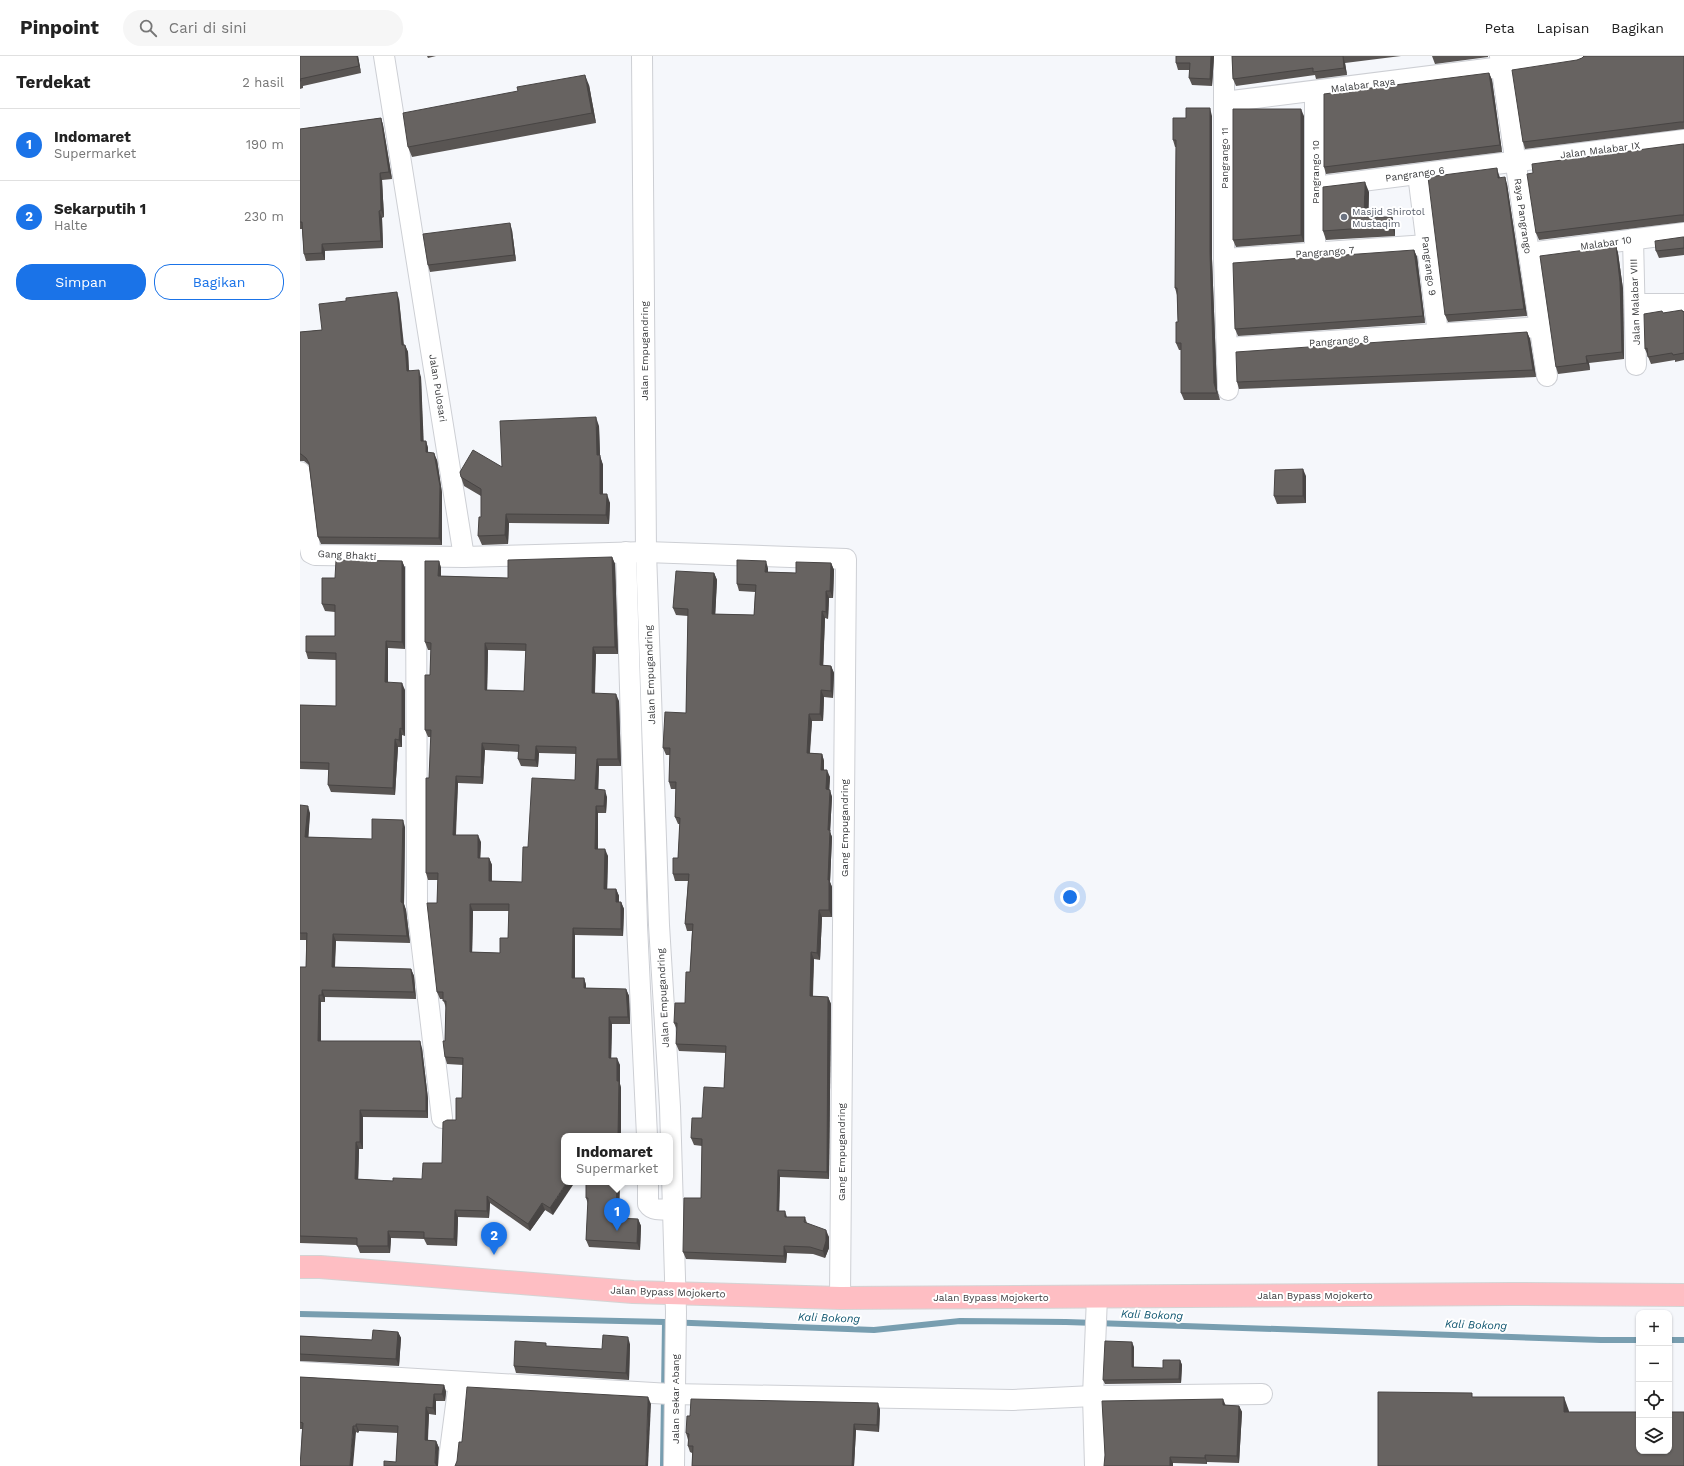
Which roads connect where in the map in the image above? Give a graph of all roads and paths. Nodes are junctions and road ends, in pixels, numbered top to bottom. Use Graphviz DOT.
graph roads {
  1 [pos="384,56"];
  2 [pos="642,56"];
  3 [pos="1224,56"];
  4 [pos="1578,56"];
  5 [pos="1501,62"];
  6 [pos="1315,91"];
  7 [pos="1224,102"];
  8 [pos="1684,140"];
  9 [pos="1515,161"];
  10 [pos="1418,174"];
  11 [pos="1315,187"];
  12 [pos="1684,233"];
  13 [pos="1633,239"];
  14 [pos="1427,245"];
  15 [pos="1315,253"];
  16 [pos="1529,253"];
  17 [pos="1224,260"];
  18 [pos="1635,304"];
  19 [pos="1684,304"];
  20 [pos="1540,327"];
  21 [pos="1438,334"];
  22 [pos="1227,348"];
  23 [pos="1636,365"];
  24 [pos="1547,376"];
  25 [pos="1228,390"];
  26 [pos="300,472"];
  27 [pos="635,552"];
  28 [pos="416,557"];
  29 [pos="464,557"];
  30 [pos="658,1108"];
  31 [pos="442,1118"];
  32 [pos="648,1133"];
  33 [pos="659,1133"];
  34 [pos="648,1185"];
  35 [pos="663,1185"];
  36 [pos="664,1209"];
  37 [pos="300,1267"];
  38 [pos="1684,1295"];
  39 [pos="840,1298"];
  40 [pos="675,1302"];
  41 [pos="1097,1306"];
  42 [pos="300,1372"];
  43 [pos="459,1382"];
  44 [pos="668,1394"];
  45 [pos="1262,1394"];
  46 [pos="1093,1396"];
  47 [pos="448,1466"];
  48 [pos="674,1466"];
  49 [pos="1095,1466"];
  1 -- 29 [label="street, Jalan Pulosari"];
  2 -- 27 [label="street, Jalan Empugandring"];
  3 -- 7 [label="street, Pangrango 11"];
  4 -- 5 [label="street, Malabar Raya"];
  5 -- 6 [label="street, Malabar Raya"];
  5 -- 9 [label="street, Raya Pangrango"];
  6 -- 7 [label="street, Malabar Raya"];
  6 -- 11 [label="street, Pangrango 10"];
  7 -- 17 [label="street, Pangrango 11"];
  8 -- 9 [label="street, Jalan Malabar IX"];
  9 -- 10 [label="street, Pangrango 6"];
  9 -- 16 [label="street, Raya Pangrango"];
  10 -- 11 [label="street, Pangrango 6"];
  10 -- 14 [label="street, Pangrango 9"];
  11 -- 15 [label="street, Pangrango 10"];
  12 -- 13 [label="street, Malabar 10"];
  13 -- 16 [label="street, Malabar 10"];
  13 -- 18 [label="street, Jalan Malabar VIII"];
  14 -- 15 [label="street, Pangrango 7"];
  14 -- 21 [label="street, Pangrango 9"];
  15 -- 17 [label="street, Pangrango 7"];
  16 -- 20 [label="street, Raya Pangrango"];
  17 -- 22 [label="street"];
  18 -- 19 [label="street"];
  18 -- 23 [label="street, Jalan Malabar VIII"];
  20 -- 21 [label="street, Pangrango 8"];
  20 -- 24 [label="street, Raya Pangrango"];
  21 -- 22 [label="street, Pangrango 8"];
  22 -- 25 [label="street"];
  26 -- 28 [label="street, Gang Bhakti"];
  27 -- 29 [label="street"];
  27 -- 30 [label="street, Jalan Empugandring"];
  27 -- 39 [label="street, Gang Empugandring"];
  28 -- 29 [label="street, Gang Bhakti"];
  28 -- 31 [label="street"];
  30 -- 32 [label="street"];
  30 -- 33 [label="street, Jalan Empugandring"];
  34 -- 36 [label="street"];
  35 -- 36 [label="street, Jalan Empugandring"];
  36 -- 40 [label="street, Jalan Empugandring"];
  37 -- 40 [label="highway, Jalan Bypass Mojokerto"];
  38 -- 41 [label="highway, Jalan Bypass Mojokerto"];
  39 -- 40 [label="highway, Jalan Bypass Mojokerto"];
  39 -- 41 [label="highway, Jalan Bypass Mojokerto"];
  40 -- 44 [label="street, Jalan Sekar Abang"];
  41 -- 46 [label="street"];
  42 -- 43 [label="street"];
  43 -- 44 [label="street"];
  43 -- 47 [label="street"];
  44 -- 46 [label="street"];
  44 -- 48 [label="street, Jalan Sekar Abang"];
  45 -- 46 [label="street"];
  46 -- 49 [label="street"];
}
